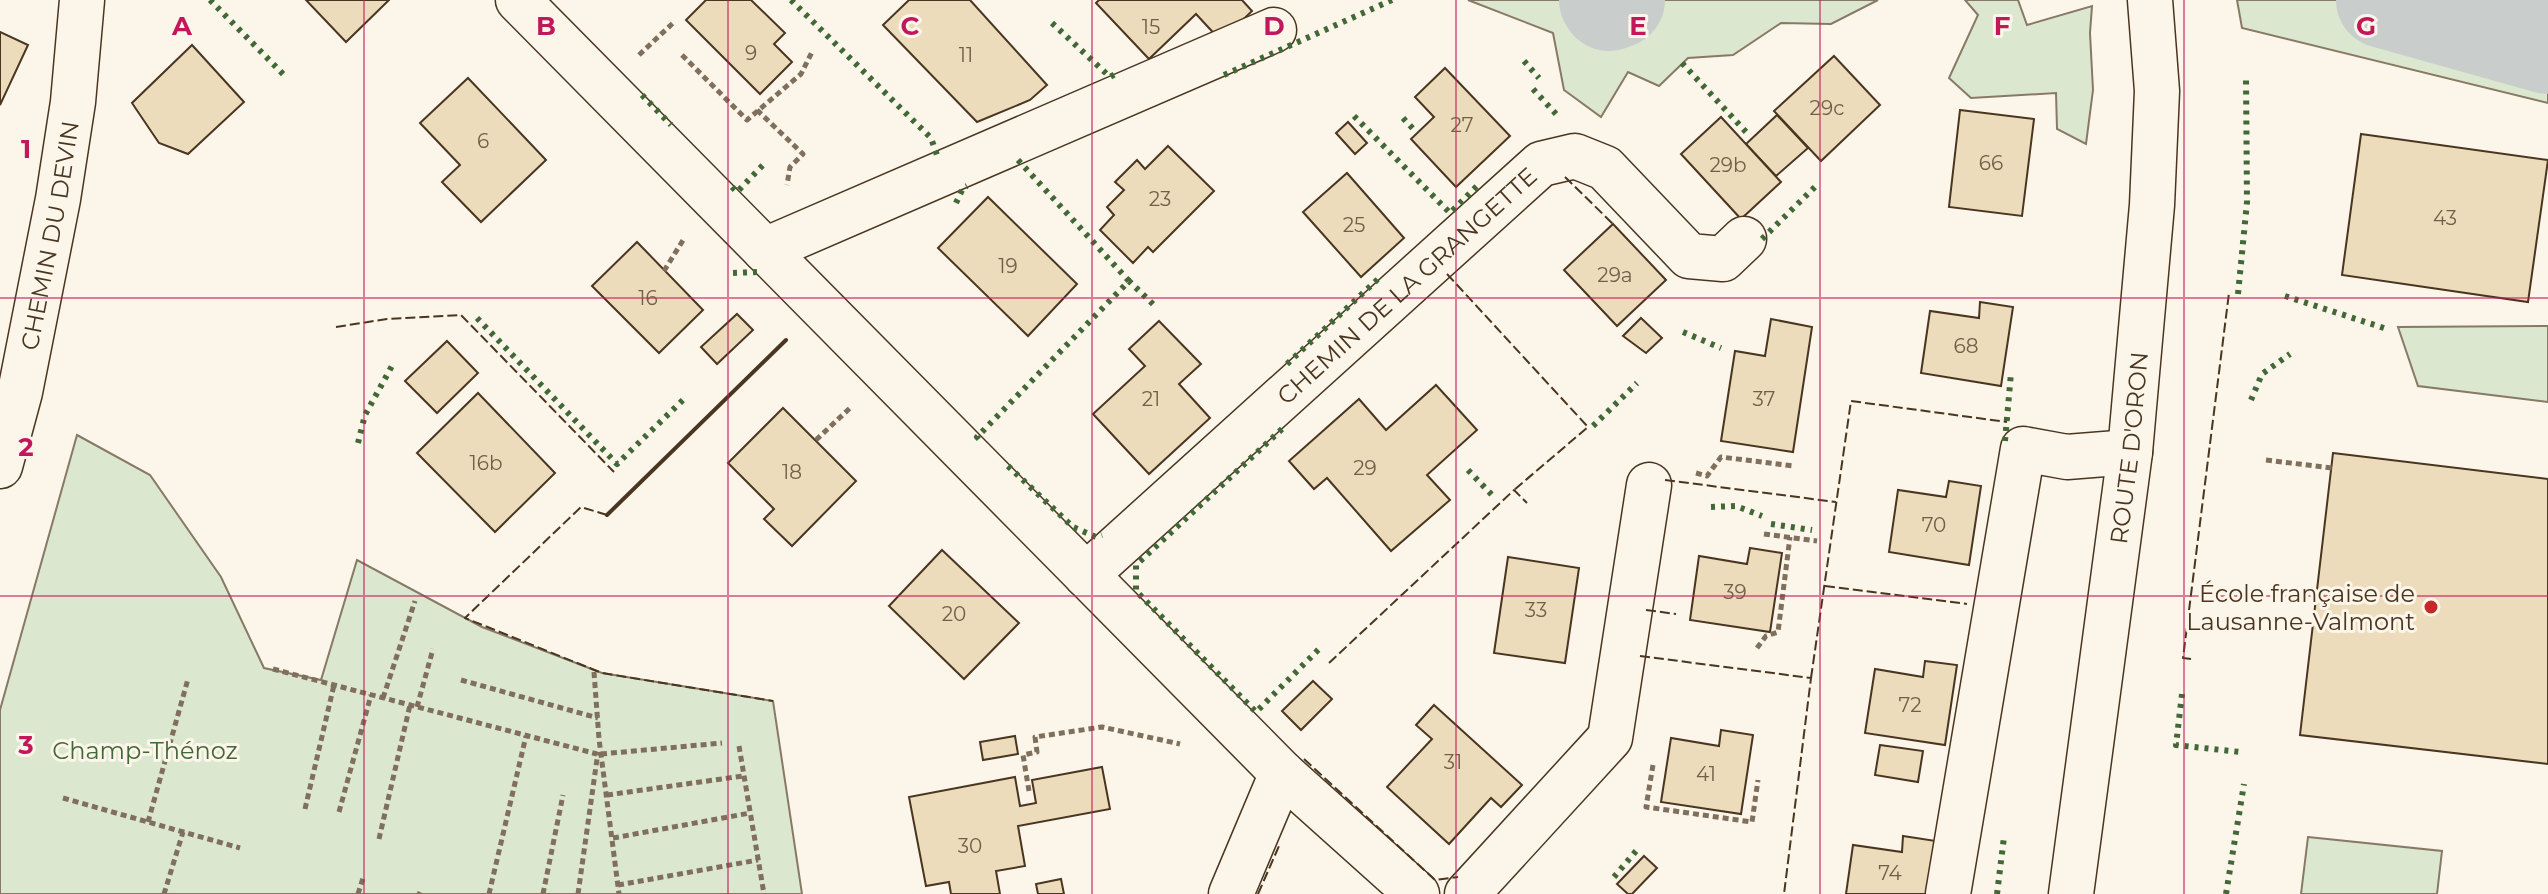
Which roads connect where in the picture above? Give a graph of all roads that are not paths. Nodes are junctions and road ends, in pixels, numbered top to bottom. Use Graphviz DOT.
graph roads {
  1 [pos="82,0"];
  2 [pos="518,0"];
  3 [pos="2150,0"];
  4 [pos="1274,30"];
  5 [pos="1744,239"];
  6 [pos="765,250"];
  7 [pos="2130,452"];
  8 [pos="0,466"];
  9 [pos="1649,485"];
  10 [pos="1086,575"];
  11 [pos="1282,773"];
  12 [pos="1231,894"];
  13 [pos="1417,894"];
  14 [pos="1467,894"];
  15 [pos="1948,894"];
  16 [pos="2071,894"];
  1 -- 8 [label="street, CHEMIN DU DEVIN"];
  2 -- 6 [label="street"];
  3 -- 7 [label="street, ROUTE D'ORON"];
  4 -- 6 [label="street"];
  5 -- 10 [label="street, CHEMIN DE LA GRANGETTE"];
  6 -- 10 [label="street"];
  7 -- 15 [label="street"];
  7 -- 16 [label="street, ROUTE D'ORON"];
  9 -- 14 [label="street"];
  10 -- 11 [label="street"];
  11 -- 12 [label="street"];
  11 -- 13 [label="street"];
}
